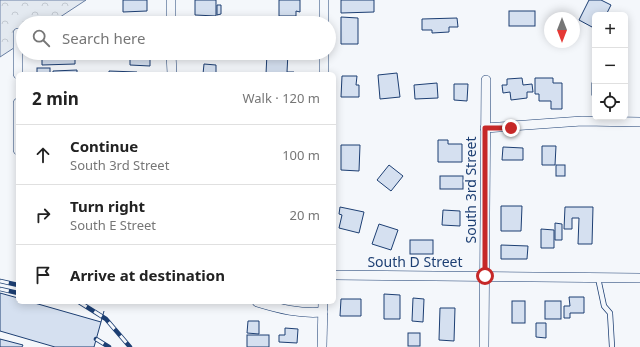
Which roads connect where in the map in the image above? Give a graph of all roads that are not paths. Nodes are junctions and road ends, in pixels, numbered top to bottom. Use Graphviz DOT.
graph roads {
  1 [pos="171,0"];
  2 [pos="324,0"];
  3 [pos="171,16"];
  4 [pos="324,16"];
  5 [pos="18,60"];
  6 [pos="171,60"];
  7 [pos="324,60"];
  8 [pos="18,72"];
  9 [pos="172,72"];
  10 [pos="324,72"];
  11 [pos="486,80"];
  12 [pos="640,122"];
  13 [pos="485,128"];
  14 [pos="336,275"];
  15 [pos="485,276"];
  16 [pos="598,278"];
  17 [pos="640,278"];
  18 [pos="263,304"];
  19 [pos="323,304"];
  20 [pos="323,312"];
  21 [pos="322,347"];
  22 [pos="484,347"];
  23 [pos="612,347"];
  1 -- 3 [label="street"];
  2 -- 4 [label="street"];
  5 -- 8 [label="street"];
  6 -- 9 [label="street"];
  7 -- 10 [label="street"];
  11 -- 13 [label="street, South 3rd Street"];
  12 -- 13 [label="street"];
  13 -- 15 [label="street, South 3rd Street"];
  14 -- 15 [label="street, South D Street"];
  15 -- 16 [label="street, South D Street"];
  15 -- 22 [label="street, South 3rd Street"];
  16 -- 17 [label="street, South D Street"];
  16 -- 23 [label="lane"];
  18 -- 20 [label="street"];
  19 -- 20 [label="street"];
  20 -- 21 [label="street"];
}
